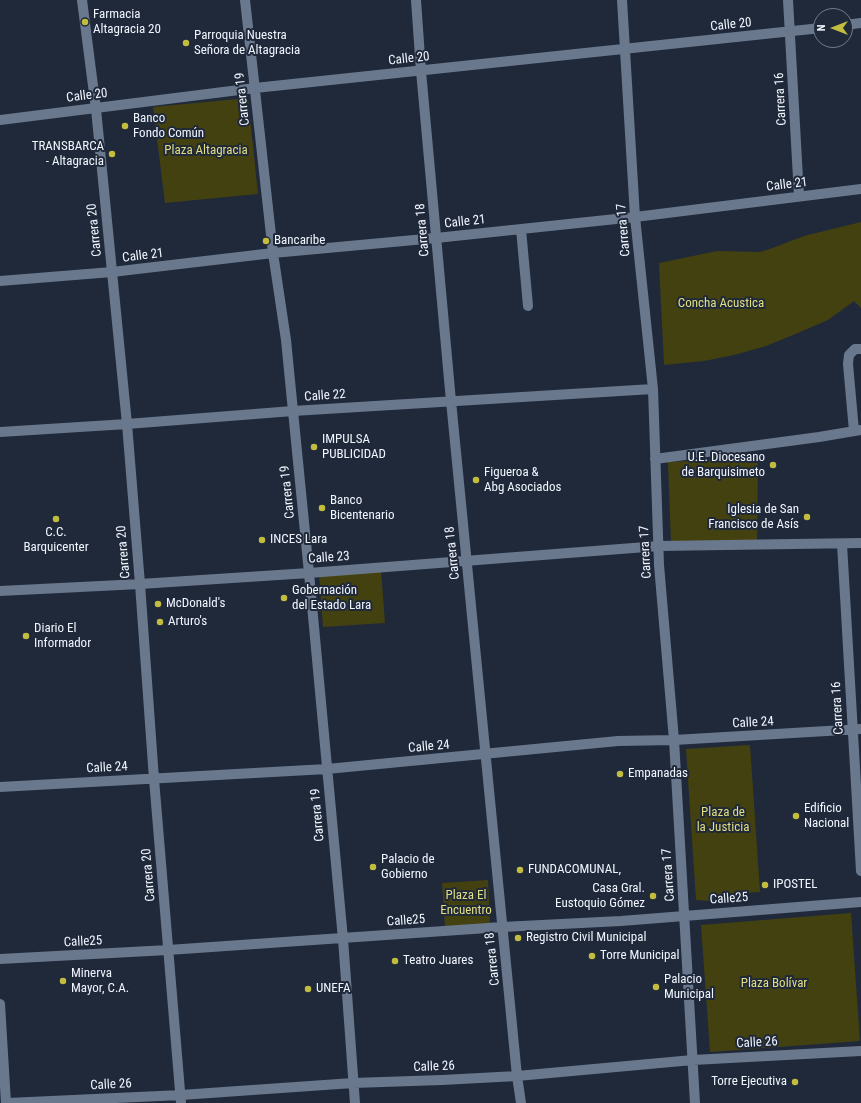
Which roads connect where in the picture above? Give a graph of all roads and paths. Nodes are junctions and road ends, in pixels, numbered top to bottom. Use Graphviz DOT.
graph roads {
  1 [pos="82,0"];
  2 [pos="245,0"];
  3 [pos="416,0"];
  4 [pos="622,0"];
  5 [pos="788,0"];
  6 [pos="813,29"];
  7 [pos="790,32"];
  8 [pos="624,50"];
  9 [pos="421,71"];
  10 [pos="255,88"];
  11 [pos="96,109"];
  12 [pos="0,120"];
  13 [pos="861,189"];
  14 [pos="799,196"];
  15 [pos="635,217"];
  16 [pos="521,229"];
  17 [pos="436,238"];
  18 [pos="273,253"];
  19 [pos="112,272"];
  20 [pos="0,281"];
  21 [pos="528,306"];
  22 [pos="861,349"];
  23 [pos="653,389"];
  24 [pos="450,401"];
  25 [pos="293,411"];
  26 [pos="127,424"];
  27 [pos="858,430"];
  28 [pos="0,432"];
  29 [pos="655,459"];
  30 [pos="861,543"];
  31 [pos="842,544"];
  32 [pos="659,546"];
  33 [pos="466,560"];
  34 [pos="309,573"];
  35 [pos="140,584"];
  36 [pos="0,591"];
  37 [pos="857,729"];
  38 [pos="674,740"];
  39 [pos="485,755"];
  40 [pos="326,769"];
  41 [pos="154,778"];
  42 [pos="0,787"];
  43 [pos="861,871"];
  44 [pos="861,902"];
  45 [pos="684,916"];
  46 [pos="502,927"];
  47 [pos="342,939"];
  48 [pos="168,950"];
  49 [pos="0,959"];
  50 [pos="0,1004"];
  51 [pos="861,1051"];
  52 [pos="693,1060"];
  53 [pos="517,1076"];
  54 [pos="353,1083"];
  55 [pos="181,1099"];
  56 [pos="7,1103"];
  57 [pos="355,1103"];
  58 [pos="521,1103"];
  59 [pos="696,1103"];
  1 -- 11 [label="street, Carrera 20"];
  2 -- 10 [label="street, Carrera 19"];
  3 -- 9 [label="street, Carrera 18"];
  4 -- 8 [label="street, Carrera 17"];
  5 -- 7 [label="street, Carrera 16"];
  6 -- 7 [label="street, Calle 20"];
  7 -- 8 [label="street, Calle 20"];
  7 -- 14 [label="street, Carrera 16"];
  8 -- 9 [label="street, Calle 20"];
  8 -- 15 [label="street, Carrera 17"];
  9 -- 10 [label="street, Calle 20"];
  9 -- 17 [label="street, Carrera 18"];
  10 -- 11 [label="street, Calle 20"];
  10 -- 18 [label="street, Carrera 19"];
  11 -- 12 [label="street, Calle 20"];
  11 -- 19 [label="street, Carrera 20"];
  13 -- 14 [label="street, Calle 21"];
  14 -- 15 [label="street, Calle 21"];
  15 -- 16 [label="street, Calle 21"];
  15 -- 23 [label="street, Carrera 17"];
  16 -- 17 [label="street, Calle 21"];
  16 -- 21 [label="street"];
  17 -- 18 [label="street, Calle 21"];
  17 -- 24 [label="street, Carrera 18"];
  18 -- 19 [label="street, Calle 21"];
  18 -- 25 [label="street, Carrera 19"];
  19 -- 20 [label="street, Calle 21"];
  19 -- 26 [label="street, Carrera 20"];
  22 -- 27 [label="street"];
  23 -- 24 [label="street, Calle 22"];
  23 -- 29 [label="street, Carrera 17"];
  24 -- 25 [label="street, Calle 22"];
  24 -- 33 [label="street, Carrera 18"];
  25 -- 26 [label="street, Calle 22"];
  25 -- 34 [label="street, Carrera 19"];
  26 -- 28 [label="street, Calle 22"];
  26 -- 35 [label="street, Carrera 20"];
  27 -- 29 [label="street"];
  29 -- 32 [label="street, Carrera 17"];
  30 -- 31 [label="street, Calle 23"];
  31 -- 32 [label="street, Calle 23"];
  31 -- 37 [label="street, Carrera 16"];
  32 -- 33 [label="street, Calle 23"];
  32 -- 38 [label="street, Carrera 17"];
  33 -- 34 [label="street, Calle 23"];
  33 -- 39 [label="street, Carrera 18"];
  34 -- 35 [label="street, Calle 23"];
  34 -- 40 [label="street, Carrera 19"];
  35 -- 36 [label="street, Calle 23"];
  35 -- 41 [label="street, Carrera 20"];
  37 -- 38 [label="street, Calle 24"];
  37 -- 43 [label="street, Carrera 16"];
  38 -- 39 [label="street, Calle 24"];
  38 -- 45 [label="street, Carrera 17"];
  39 -- 40 [label="street, Calle 24"];
  39 -- 46 [label="street, Carrera 18"];
  40 -- 41 [label="street, Calle 24"];
  40 -- 47 [label="street, Carrera 19"];
  41 -- 42 [label="street, Calle 24"];
  41 -- 48 [label="street, Carrera 20"];
  44 -- 45 [label="street, Calle25"];
  45 -- 46 [label="street, Calle25"];
  45 -- 52 [label="street, Carrera 17"];
  46 -- 47 [label="street, Calle25"];
  46 -- 53 [label="street, Carrera 18"];
  47 -- 48 [label="street, Calle25"];
  47 -- 54 [label="street, Carrera 19"];
  48 -- 49 [label="street, Calle25"];
  48 -- 55 [label="street, Carrera 20"];
  50 -- 56 [label="street"];
  51 -- 52 [label="street, Calle 26"];
  52 -- 53 [label="street, Calle 26"];
  52 -- 59 [label="street, Carrera 17"];
  53 -- 54 [label="street, Calle 26"];
  53 -- 58 [label="street, Carrera 18"];
  54 -- 55 [label="street, Calle 26"];
  54 -- 57 [label="street, Carrera 19"];
  55 -- 56 [label="street, Calle 26"];
}
